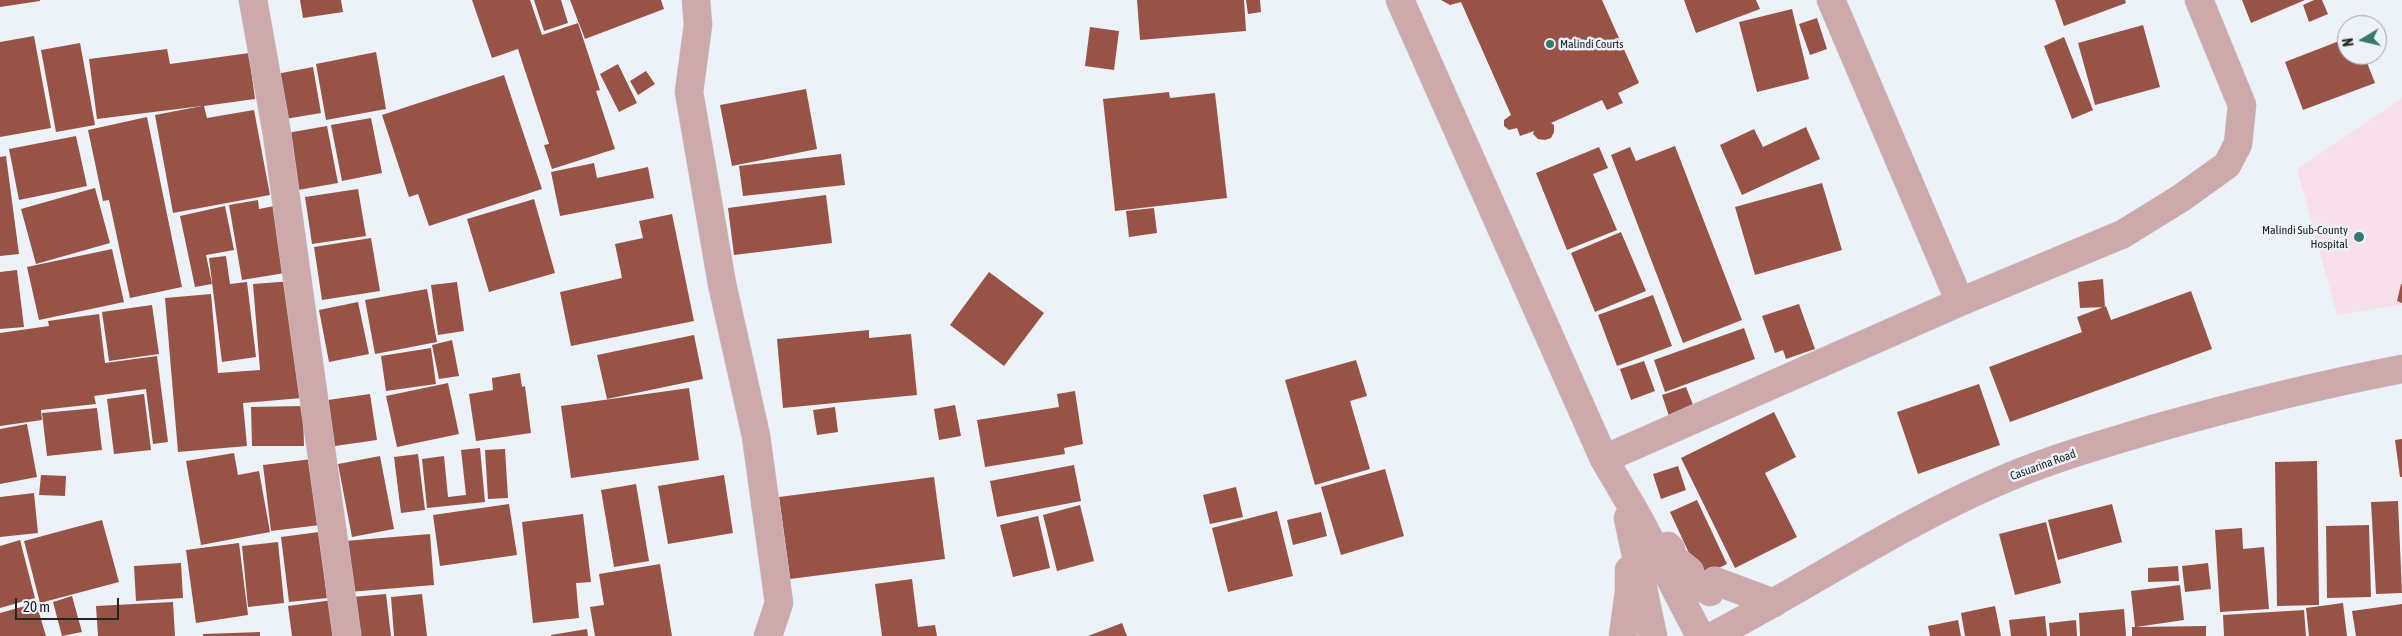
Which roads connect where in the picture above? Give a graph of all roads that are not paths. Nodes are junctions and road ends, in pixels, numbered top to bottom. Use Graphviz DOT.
graph roads {
  1 [pos="253,0"];
  2 [pos="696,0"];
  3 [pos="1400,0"];
  4 [pos="1831,0"];
  5 [pos="2199,0"];
  6 [pos="1960,302"];
  7 [pos="2402,369"];
  8 [pos="1604,459"];
  9 [pos="1634,521"];
  10 [pos="1774,604"];
  11 [pos="347,636"];
  12 [pos="768,636"];
  13 [pos="1623,636"];
  14 [pos="1653,636"];
  15 [pos="1700,636"];
  16 [pos="1713,636"];
  1 -- 11 [label="street"];
  2 -- 12 [label="street"];
  3 -- 8 [label="street"];
  4 -- 6 [label="street"];
  5 -- 6 [label="street"];
  6 -- 8 [label="street"];
  7 -- 10 [label="street, Casuarina Road"];
  8 -- 9 [label="street"];
  9 -- 10 [label="street"];
  9 -- 13 [label="street"];
  9 -- 14 [label="street"];
  9 -- 15 [label="street"];
  10 -- 16 [label="street, Casuarina Road"];
}
